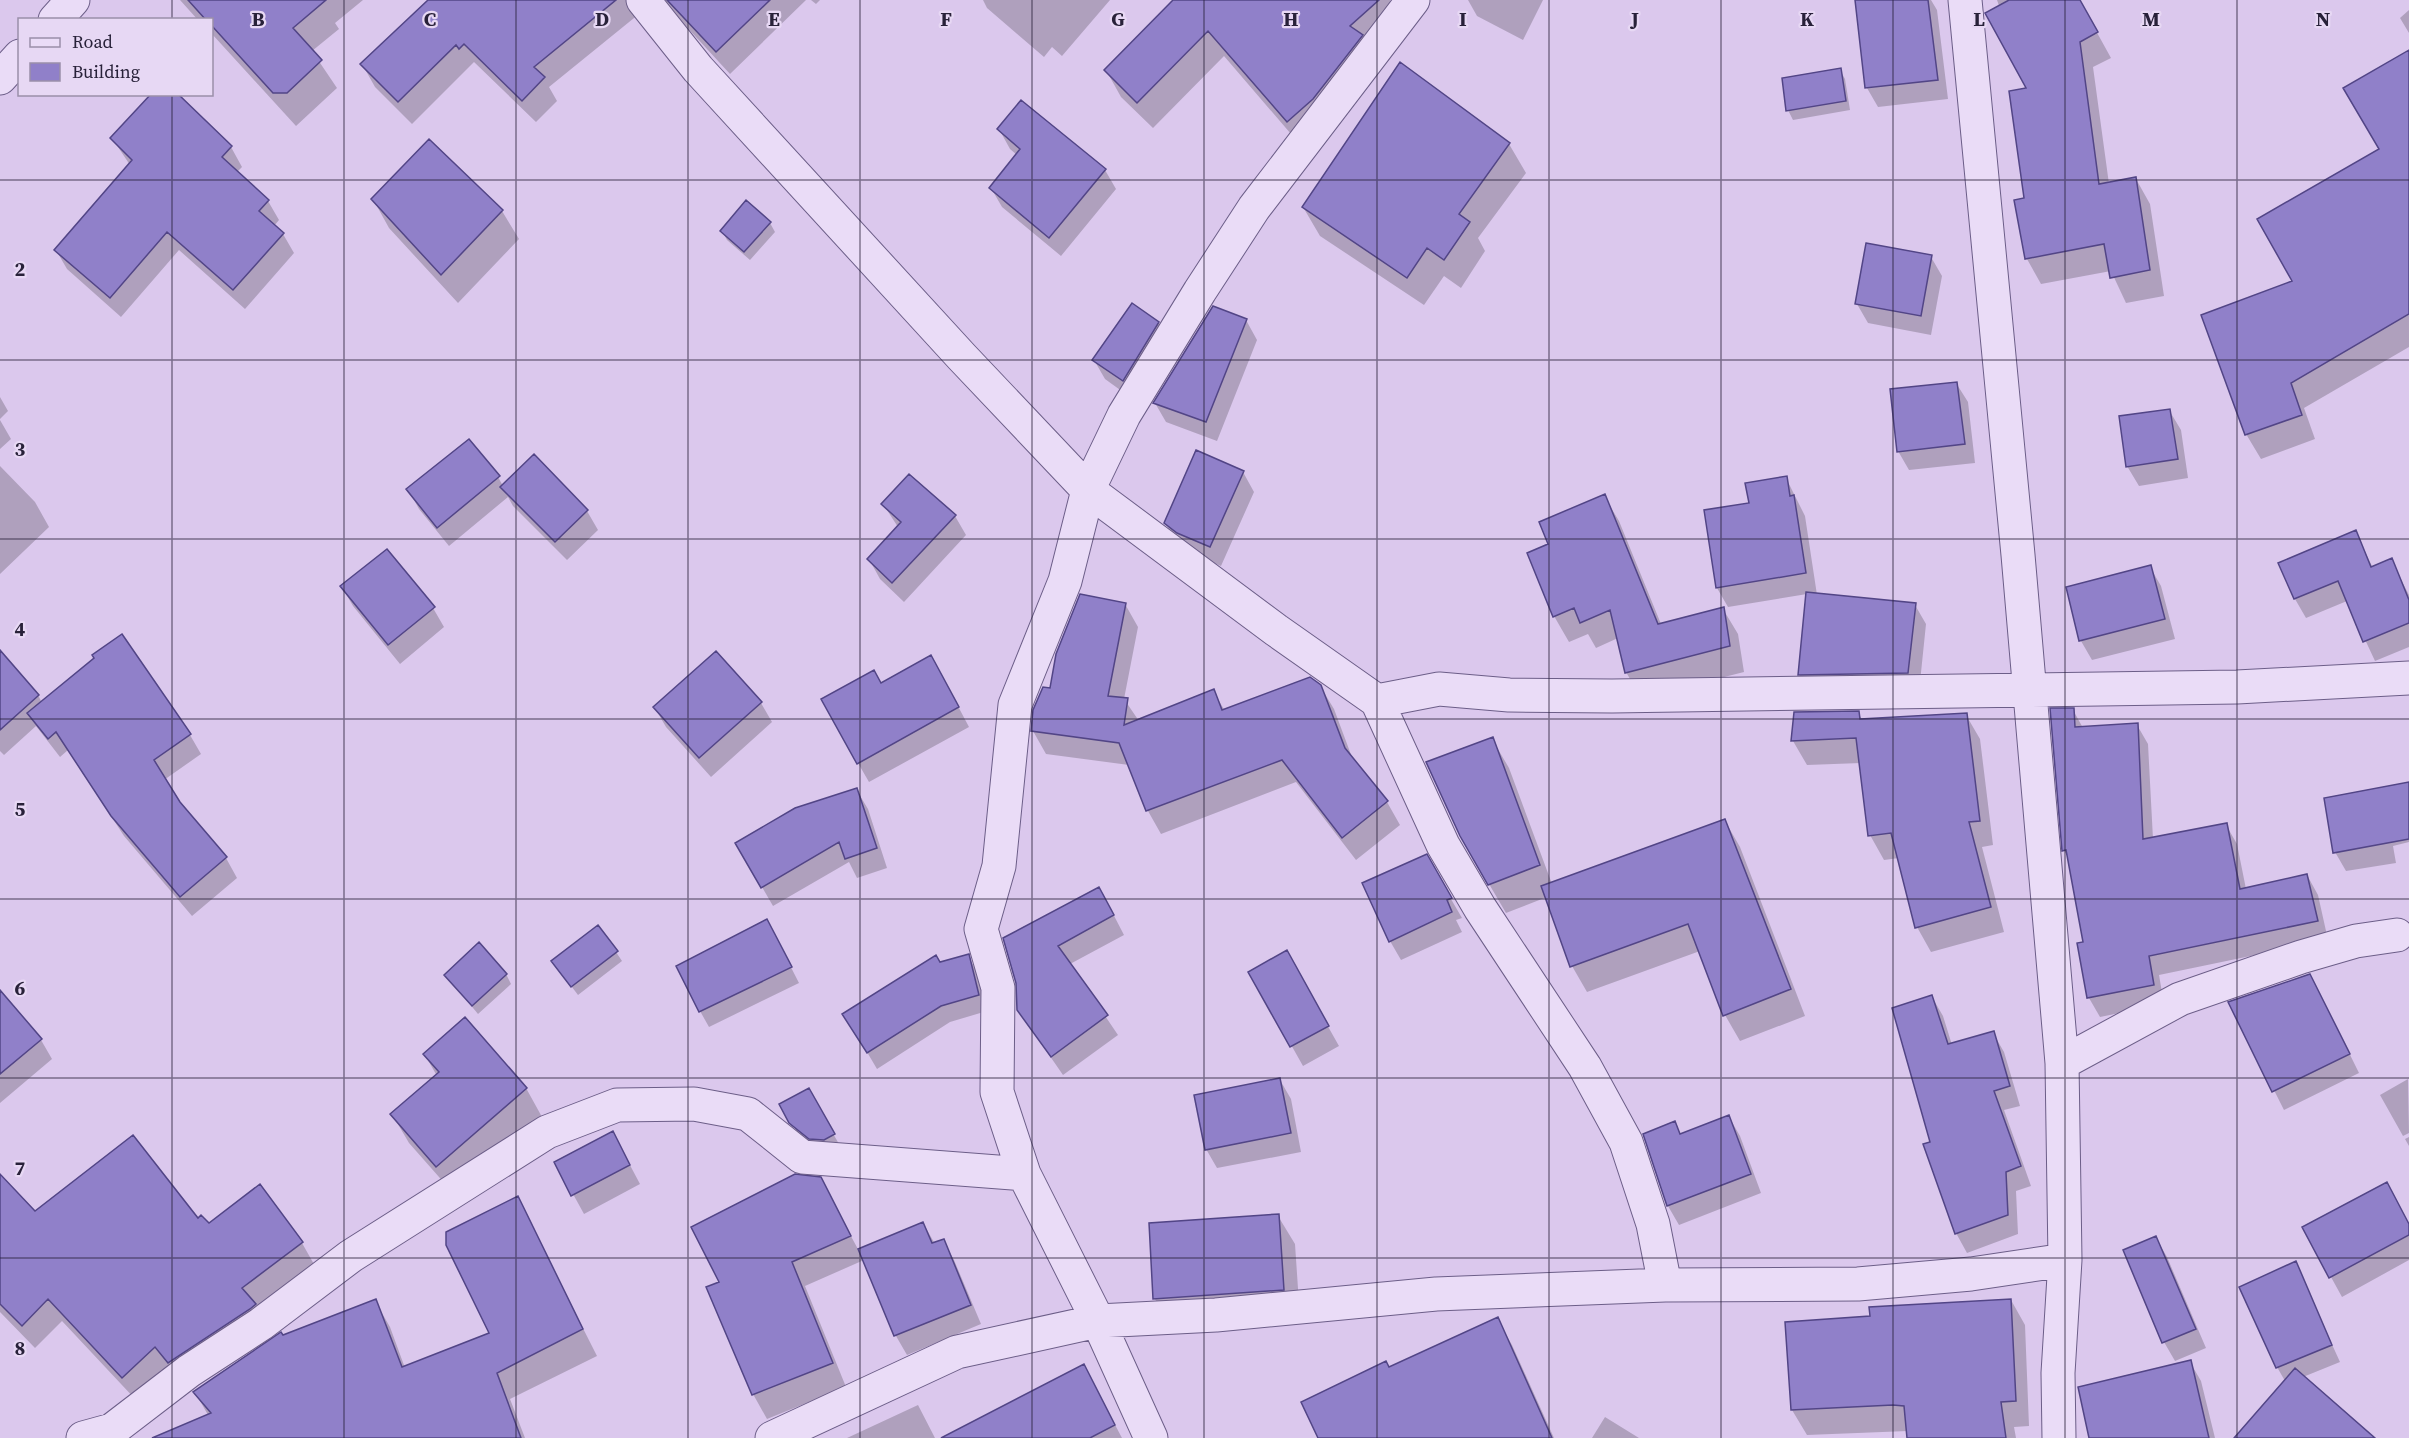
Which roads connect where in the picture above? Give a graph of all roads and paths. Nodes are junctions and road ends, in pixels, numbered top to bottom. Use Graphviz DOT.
graph roads {
  1 [pos="74,0"];
  2 [pos="643,0"];
  3 [pos="1413,0"];
  4 [pos="1965,0"];
  5 [pos="57,18"];
  6 [pos="18,58"];
  7 [pos="0,78"];
  8 [pos="1088,490"];
  9 [pos="2409,678"];
  10 [pos="2030,690"];
  11 [pos="1377,701"];
  12 [pos="2397,935"];
  13 [pos="2062,1063"];
  14 [pos="1024,1174"];
  15 [pos="2065,1260"];
  16 [pos="1665,1285"];
  17 [pos="1098,1321"];
  18 [pos="83,1438"];
  19 [pos="772,1438"];
  20 [pos="1151,1438"];
  21 [pos="2059,1438"];
  1 -- 5 [label="street"];
  2 -- 8 [label="street"];
  3 -- 8 [label="street"];
  4 -- 10 [label="street"];
  6 -- 7 [label="street"];
  8 -- 11 [label="street"];
  8 -- 14 [label="street"];
  9 -- 10 [label="street"];
  10 -- 11 [label="street"];
  10 -- 13 [label="street"];
  11 -- 16 [label="street"];
  12 -- 13 [label="street"];
  13 -- 15 [label="street"];
  14 -- 17 [label="street"];
  14 -- 18 [label="street"];
  15 -- 16 [label="street"];
  15 -- 21 [label="street"];
  16 -- 17 [label="street"];
  17 -- 19 [label="street"];
  17 -- 20 [label="street"];
}
